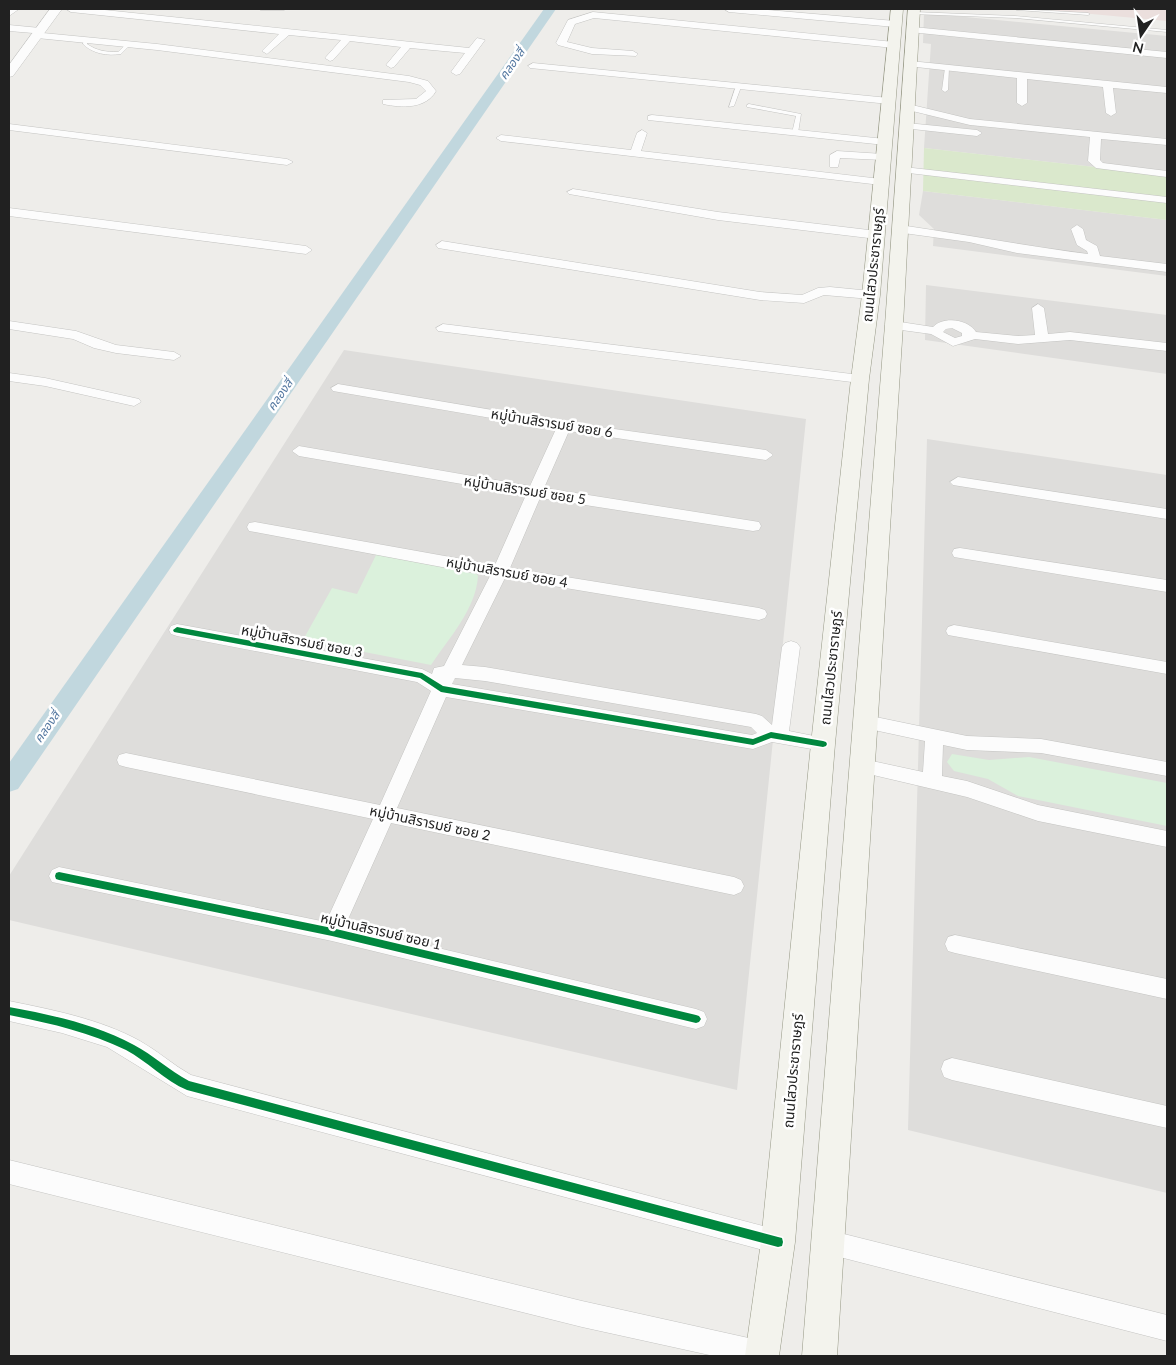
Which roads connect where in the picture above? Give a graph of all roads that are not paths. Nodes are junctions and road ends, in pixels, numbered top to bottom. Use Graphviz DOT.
graph roads {
  1 [pos="14,9"];
  2 [pos="56,9"];
  3 [pos="71,9"];
  4 [pos="182,9"];
  5 [pos="261,9"];
  6 [pos="284,9"];
  7 [pos="729,9"];
  8 [pos="1016,9"];
  9 [pos="1087,12"];
  10 [pos="9,13"];
  11 [pos="1015,18"];
  12 [pos="904,22"];
  13 [pos="165,23"];
  14 [pos="1088,23"];
  15 [pos="9,28"];
  16 [pos="1167,31"];
  17 [pos="286,32"];
  18 [pos="38,33"];
  19 [pos="348,38"];
  20 [pos="480,40"];
  21 [pos="407,45"];
  22 [pos="267,51"];
  23 [pos="470,51"];
  24 [pos="632,54"];
  25 [pos="1167,55"];
  26 [pos="330,58"];
  27 [pos="910,64"];
  28 [pos="391,65"];
  29 [pos="533,66"];
  30 [pos="947,68"];
  31 [pos="456,72"];
  32 [pos="9,73"];
  33 [pos="1022,76"];
  34 [pos="1108,84"];
  35 [pos="738,87"];
  36 [pos="945,90"];
  37 [pos="1167,90"];
  38 [pos="388,102"];
  39 [pos="1022,103"];
  40 [pos="732,106"];
  41 [pos="749,106"];
  42 [pos="901,111"];
  43 [pos="1111,112"];
  44 [pos="652,118"];
  45 [pos="9,127"];
  46 [pos="642,132"];
  47 [pos="1015,132"];
  48 [pos="9,133"];
  49 [pos="795,133"];
  50 [pos="501,138"];
  51 [pos="1095,141"];
  52 [pos="1167,142"];
  53 [pos="884,149"];
  54 [pos="635,153"];
  55 [pos="834,165"];
  56 [pos="904,170"];
  57 [pos="1167,174"];
  58 [pos="881,182"];
  59 [pos="573,192"];
  60 [pos="1167,200"];
  61 [pos="9,212"];
  62 [pos="1077,230"];
  63 [pos="876,235"];
  64 [pos="900,235"];
  65 [pos="442,246"];
  66 [pos="306,250"];
  67 [pos="1095,259"];
  68 [pos="1167,268"];
  69 [pos="871,295"];
  70 [pos="1038,308"];
  71 [pos="9,325"];
  72 [pos="894,325"];
  73 [pos="443,328"];
  74 [pos="1042,337"];
  75 [pos="1167,347"];
  76 [pos="174,356"];
  77 [pos="9,377"];
  78 [pos="860,380"];
  79 [pos="338,388"];
  80 [pos="134,402"];
  81 [pos="564,426"];
  82 [pos="299,451"];
  83 [pos="766,455"];
  84 [pos="958,482"];
  85 [pos="535,492"];
  86 [pos="1167,514"];
  87 [pos="752,526"];
  88 [pos="255,527"];
  89 [pos="843,550"];
  90 [pos="960,553"];
  91 [pos="878,554"];
  92 [pos="500,572"];
  93 [pos="1167,586"];
  94 [pos="759,614"];
  95 [pos="177,630"];
  96 [pos="954,631"];
  97 [pos="791,647"];
  98 [pos="1167,668"];
  99 [pos="450,671"];
  100 [pos="422,676"];
  101 [pos="560,687"];
  102 [pos="441,688"];
  103 [pos="655,703"];
  104 [pos="553,708"];
  105 [pos="866,722"];
  106 [pos="651,724"];
  107 [pos="775,736"];
  108 [pos="934,737"];
  109 [pos="823,744"];
  110 [pos="126,760"];
  111 [pos="863,766"];
  112 [pos="1167,769"];
  113 [pos="932,782"];
  114 [pos="386,813"];
  115 [pos="1167,839"];
  116 [pos="59,876"];
  117 [pos="734,886"];
  118 [pos="332,932"];
  119 [pos="955,944"];
  120 [pos="1167,989"];
  121 [pos="9,1010"];
  122 [pos="696,1019"];
  123 [pos="952,1069"];
  124 [pos="1167,1117"];
  125 [pos="9,1172"];
  126 [pos="778,1242"];
  127 [pos="828,1242"];
  128 [pos="1167,1328"];
  129 [pos="762,1355"];
  130 [pos="819,1356"];
  1 -- 10 [label="street"];
  2 -- 18 [label="street"];
  3 -- 13 [label="street"];
  4 -- 13 [label="street"];
  5 -- 6 [label="lane"];
  7 -- 12 [label="street"];
  8 -- 9 [label="lane"];
  8 -- 11 [label="lane"];
  9 -- 14 [label="lane"];
  11 -- 12 [label="lane"];
  11 -- 14 [label="lane"];
  12 -- 24 [label="street"];
  12 -- 25 [label="street"];
  12 -- 27 [label="main road, ถนนไสวประชาราษฎร์"];
  12 -- 42 [label="main road, ถนนไสวประชาราษฎร์"];
  13 -- 17 [label="street"];
  14 -- 16 [label="lane"];
  15 -- 18 [label="street"];
  17 -- 19 [label="street"];
  17 -- 22 [label="street"];
  18 -- 32 [label="street"];
  18 -- 38 [label="street"];
  19 -- 21 [label="street"];
  19 -- 26 [label="street"];
  20 -- 23 [label="street"];
  21 -- 23 [label="street"];
  21 -- 28 [label="street"];
  23 -- 31 [label="street"];
  27 -- 30 [label="street"];
  27 -- 42 [label="main road, ถนนไสวประชาราษฎร์"];
  29 -- 35 [label="street"];
  30 -- 33 [label="street"];
  30 -- 36 [label="lane"];
  33 -- 34 [label="street"];
  33 -- 39 [label="street"];
  34 -- 37 [label="street"];
  34 -- 43 [label="street"];
  35 -- 40 [label="lane"];
  35 -- 42 [label="street"];
  41 -- 49 [label="lane"];
  42 -- 47 [label="street"];
  42 -- 47 [label="street"];
  42 -- 53 [label="main road, ถนนไสวประชาราษฎร์"];
  42 -- 56 [label="main road, ถนนไสวประชาราษฎร์"];
  44 -- 49 [label="street"];
  45 -- 48 [label="street"];
  46 -- 54 [label="street"];
  47 -- 51 [label="street"];
  49 -- 53 [label="street"];
  50 -- 54 [label="street"];
  51 -- 52 [label="street"];
  51 -- 57 [label="street"];
  53 -- 55 [label="street"];
  53 -- 58 [label="main road, ถนนไสวประชาราษฎร์"];
  54 -- 58 [label="street"];
  56 -- 60 [label="street"];
  56 -- 64 [label="main road, ถนนไสวประชาราษฎร์"];
  58 -- 63 [label="main road, ถนนไสวประชาราษฎร์"];
  59 -- 63 [label="street"];
  61 -- 66 [label="street"];
  62 -- 67 [label="street"];
  63 -- 69 [label="main road, ถนนไสวประชาราษฎร์"];
  64 -- 67 [label="street"];
  64 -- 72 [label="main road, ถนนไสวประชาราษฎร์"];
  65 -- 69 [label="street"];
  67 -- 68 [label="street"];
  69 -- 78 [label="main road, ถนนไสวประชาราษฎร์"];
  70 -- 74 [label="street"];
  71 -- 76 [label="street"];
  72 -- 74 [label="street"];
  72 -- 91 [label="main road, ถนนไสวประชาราษฎร์"];
  73 -- 78 [label="street"];
  74 -- 75 [label="street"];
  77 -- 80 [label="street"];
  78 -- 89 [label="main road, ถนนไสวประชาราษฎร์"];
  79 -- 81 [label="street, หมู่บ้านสิรารมย์ ซอย 6"];
  81 -- 83 [label="street, หมู่บ้านสิรารมย์ ซอย 6"];
  81 -- 85 [label="street"];
  82 -- 85 [label="street, หมู่บ้านสิรารมย์ ซอย 5"];
  84 -- 86 [label="street"];
  85 -- 87 [label="street, หมู่บ้านสิรารมย์ ซอย 5"];
  85 -- 92 [label="street"];
  88 -- 92 [label="street, หมู่บ้านสิรารมย์ ซอย 4"];
  89 -- 91 [label="main road"];
  89 -- 109 [label="main road, ถนนไสวประชาราษฎร์"];
  90 -- 93 [label="street"];
  91 -- 105 [label="main road, ถนนไสวประชาราษฎร์"];
  92 -- 94 [label="street, หมู่บ้านสิรารมย์ ซอย 4"];
  92 -- 99 [label="street"];
  95 -- 100 [label="street, หมู่บ้านสิรารมย์ ซอย 3"];
  96 -- 98 [label="street"];
  97 -- 107 [label="street"];
  99 -- 100 [label="street"];
  99 -- 101 [label="street"];
  99 -- 102 [label="street"];
  100 -- 102 [label="street"];
  101 -- 103 [label="street"];
  101 -- 104 [label="street"];
  102 -- 104 [label="street"];
  102 -- 114 [label="street"];
  103 -- 106 [label="street"];
  103 -- 107 [label="street"];
  104 -- 106 [label="street"];
  105 -- 108 [label="street"];
  105 -- 111 [label="main road, ถนนไสวประชาราษฎร์"];
  106 -- 107 [label="street"];
  107 -- 109 [label="street"];
  108 -- 112 [label="street"];
  108 -- 113 [label="street"];
  109 -- 126 [label="main road, ถนนไสวประชาราษฎร์"];
  110 -- 114 [label="street, หมู่บ้านสิรารมย์ ซอย 2"];
  111 -- 113 [label="street"];
  111 -- 127 [label="main road, ถนนไสวประชาราษฎร์"];
  113 -- 115 [label="street"];
  114 -- 117 [label="street, หมู่บ้านสิรารมย์ ซอย 2"];
  114 -- 118 [label="street"];
  116 -- 118 [label="street, หมู่บ้านสิรารมย์ ซอย 1"];
  118 -- 122 [label="street, หมู่บ้านสิรารมย์ ซอย 1"];
  119 -- 120 [label="street"];
  121 -- 126 [label="street"];
  123 -- 124 [label="street"];
  125 -- 129 [label="street"];
  126 -- 129 [label="main road, ถนนไสวประชาราษฎร์"];
  127 -- 128 [label="street"];
  127 -- 130 [label="main road, ถนนไสวประชาราษฎร์"];
}
